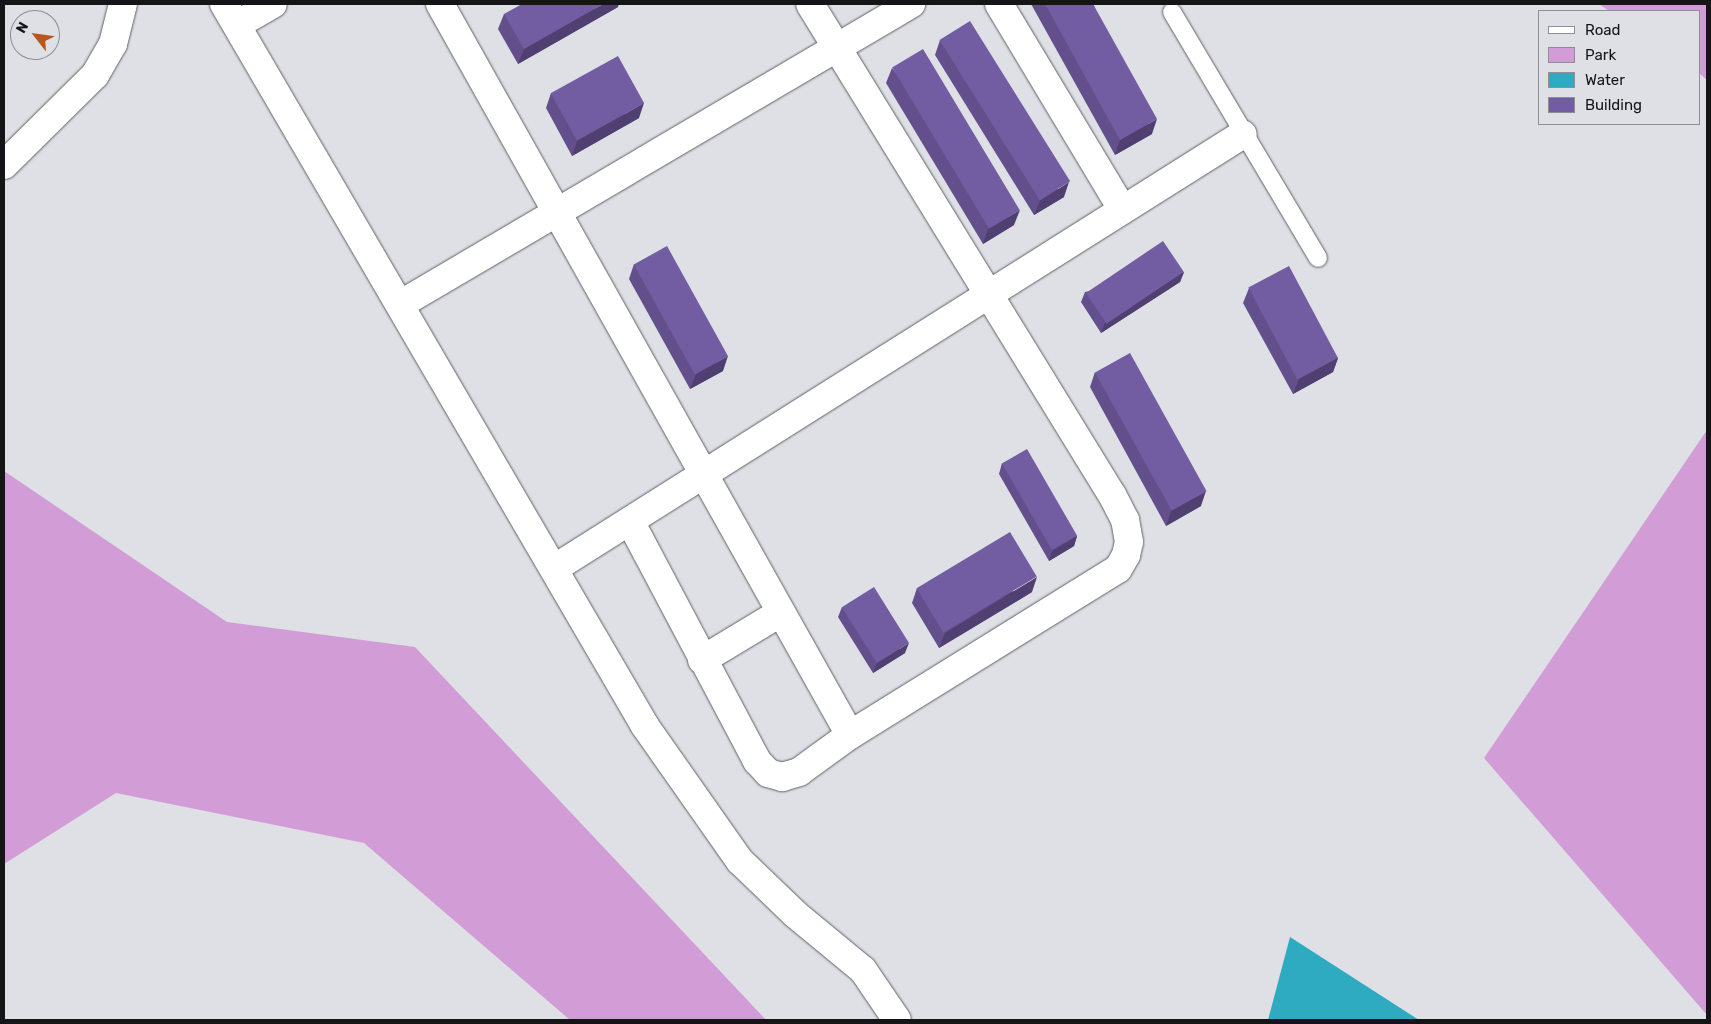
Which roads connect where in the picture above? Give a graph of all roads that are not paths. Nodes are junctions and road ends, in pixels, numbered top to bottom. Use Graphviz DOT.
graph roads {
  1 [pos="123,4"];
  2 [pos="273,4"];
  3 [pos="440,4"];
  4 [pos="810,4"];
  5 [pos="911,4"];
  6 [pos="999,4"];
  7 [pos="1172,12"];
  8 [pos="231,14"];
  9 [pos="838,46"];
  10 [pos="1243,134"];
  11 [pos="4,165"];
  12 [pos="1123,210"];
  13 [pos="557,213"];
  14 [pos="1318,258"];
  15 [pos="989,294"];
  16 [pos="401,304"];
  17 [pos="704,474"];
  18 [pos="630,521"];
  19 [pos="555,568"];
  20 [pos="780,614"];
  21 [pos="702,660"];
  22 [pos="850,735"];
  23 [pos="897,1020"];
  1 -- 11 [label="street"];
  2 -- 8 [label="street"];
  3 -- 13 [label="street"];
  4 -- 9 [label="street"];
  5 -- 9 [label="street"];
  6 -- 12 [label="street"];
  7 -- 10 [label="lane"];
  8 -- 16 [label="street"];
  9 -- 13 [label="street"];
  9 -- 15 [label="street"];
  10 -- 12 [label="street"];
  10 -- 14 [label="lane"];
  12 -- 15 [label="street"];
  13 -- 16 [label="street"];
  13 -- 17 [label="street"];
  15 -- 17 [label="street"];
  15 -- 22 [label="street"];
  16 -- 19 [label="street"];
  17 -- 18 [label="street"];
  17 -- 20 [label="street"];
  18 -- 19 [label="street"];
  18 -- 21 [label="street"];
  19 -- 23 [label="street"];
  20 -- 21 [label="street"];
  20 -- 22 [label="street"];
  21 -- 22 [label="street"];
}
